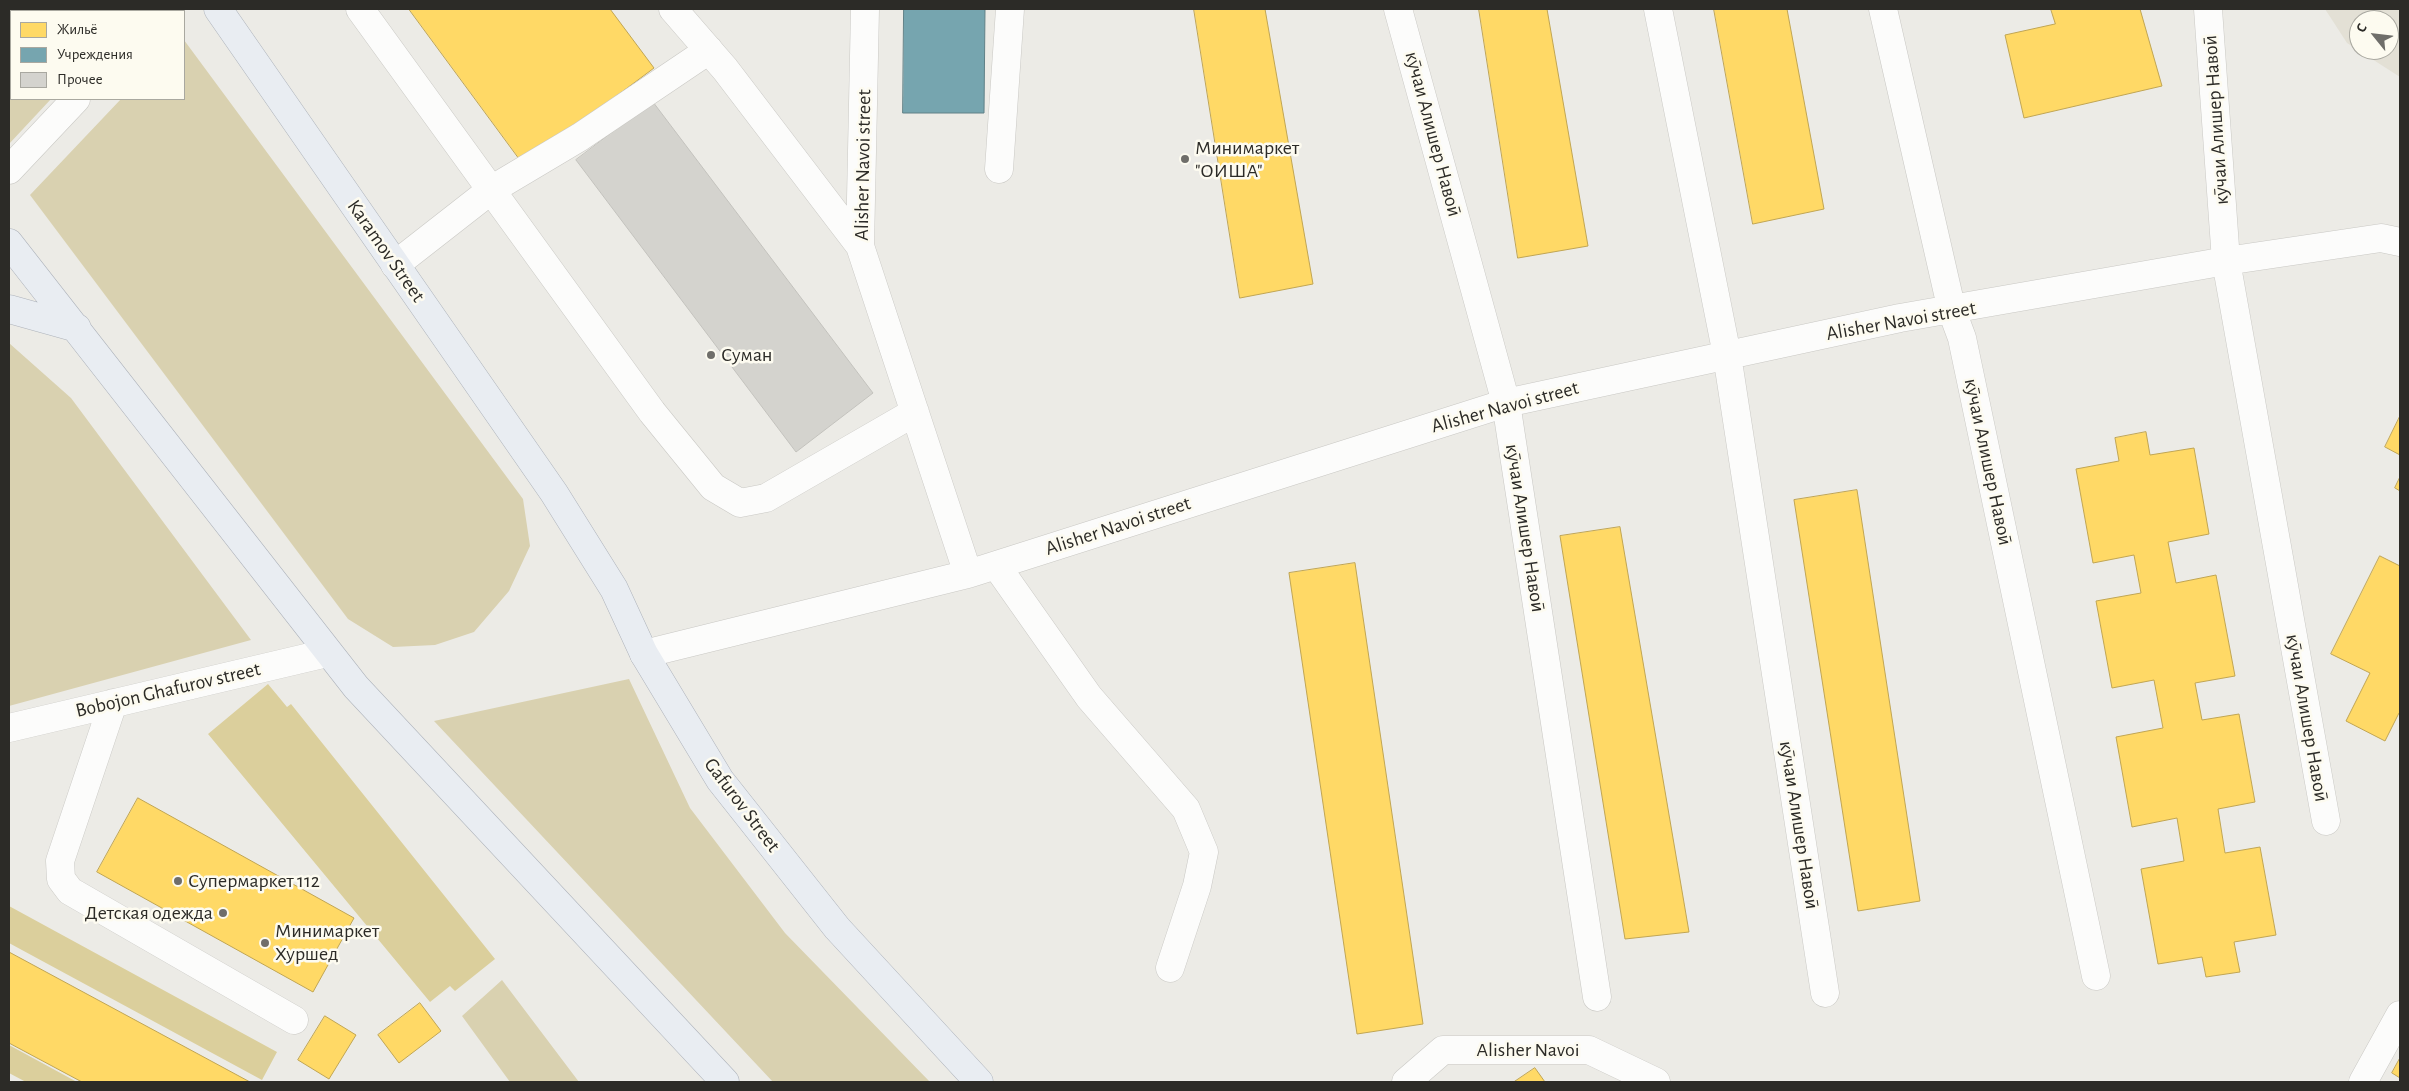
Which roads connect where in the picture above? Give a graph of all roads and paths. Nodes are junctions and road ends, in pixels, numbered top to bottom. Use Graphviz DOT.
graph roads {
  1 [pos="218,9"];
  2 [pos="360,9"];
  3 [pos="672,9"];
  4 [pos="865,9"];
  5 [pos="1010,9"];
  6 [pos="1398,9"];
  7 [pos="1658,9"];
  8 [pos="1884,9"];
  9 [pos="2208,9"];
  10 [pos="709,50"];
  11 [pos="75,100"];
  12 [pos="1000,169"];
  13 [pos="9,170"];
  14 [pos="491,190"];
  15 [pos="2400,242"];
  16 [pos="9,243"];
  17 [pos="860,246"];
  18 [pos="2226,261"];
  19 [pos="395,265"];
  20 [pos="9,309"];
  21 [pos="1952,311"];
  22 [pos="77,328"];
  23 [pos="1727,355"];
  24 [pos="1506,403"];
  25 [pos="915,412"];
  26 [pos="554,493"];
  27 [pos="996,566"];
  28 [pos="968,574"];
  29 [pos="328,653"];
  30 [pos="644,654"];
  31 [pos="112,703"];
  32 [pos="9,728"];
  33 [pos="2326,821"];
  34 [pos="1170,968"];
  35 [pos="2096,976"];
  36 [pos="1825,992"];
  37 [pos="1597,998"];
  38 [pos="2400,1015"];
  39 [pos="294,1020"];
  40 [pos="725,1082"];
  41 [pos="979,1082"];
  42 [pos="1406,1082"];
  43 [pos="1656,1082"];
  44 [pos="2363,1082"];
  1 -- 19 [label="main road, Karamov Street"];
  2 -- 14 [label="street"];
  3 -- 10 [label="street"];
  4 -- 17 [label="street, Alisher Navoi street"];
  5 -- 12 [label="street"];
  6 -- 24 [label="street, кӯчаи Алишер Навоӣ"];
  7 -- 23 [label="street, кӯчаи Алишер Навоӣ"];
  8 -- 21 [label="street, кӯчаи Алишер Навоӣ"];
  9 -- 18 [label="street, кӯчаи Алишер Навоӣ"];
  10 -- 14 [label="street"];
  10 -- 17 [label="street"];
  11 -- 13 [label="street"];
  14 -- 19 [label="street"];
  14 -- 25 [label="street"];
  15 -- 18 [label="street"];
  16 -- 22 [label="main road"];
  17 -- 25 [label="street, Alisher Navoi street"];
  18 -- 21 [label="street, Alisher Navoi street"];
  18 -- 33 [label="street, кӯчаи Алишер Навоӣ"];
  19 -- 26 [label="main road, Karamov Street"];
  20 -- 22 [label="main road"];
  21 -- 23 [label="street, Alisher Navoi street"];
  21 -- 35 [label="street, кӯчаи Алишер Навоӣ"];
  22 -- 29 [label="main road"];
  23 -- 24 [label="street, Alisher Navoi street"];
  23 -- 36 [label="street, кӯчаи Алишер Навоӣ"];
  24 -- 27 [label="street, Alisher Navoi street"];
  24 -- 37 [label="street, кӯчаи Алишер Навоӣ"];
  25 -- 28 [label="street, Alisher Navoi street"];
  26 -- 30 [label="main road, Gafurov Street"];
  27 -- 28 [label="street, Alisher Navoi street"];
  27 -- 34 [label="street"];
  28 -- 30 [label="street, Alisher Navoi street"];
  29 -- 31 [label="street, Bobojon Ghafurov street"];
  29 -- 40 [label="main road"];
  30 -- 41 [label="main road, Gafurov Street"];
  31 -- 32 [label="street, Bobojon Ghafurov street"];
  31 -- 39 [label="street"];
  38 -- 44 [label="street"];
  42 -- 43 [label="street, Alisher Navoi"];
}
